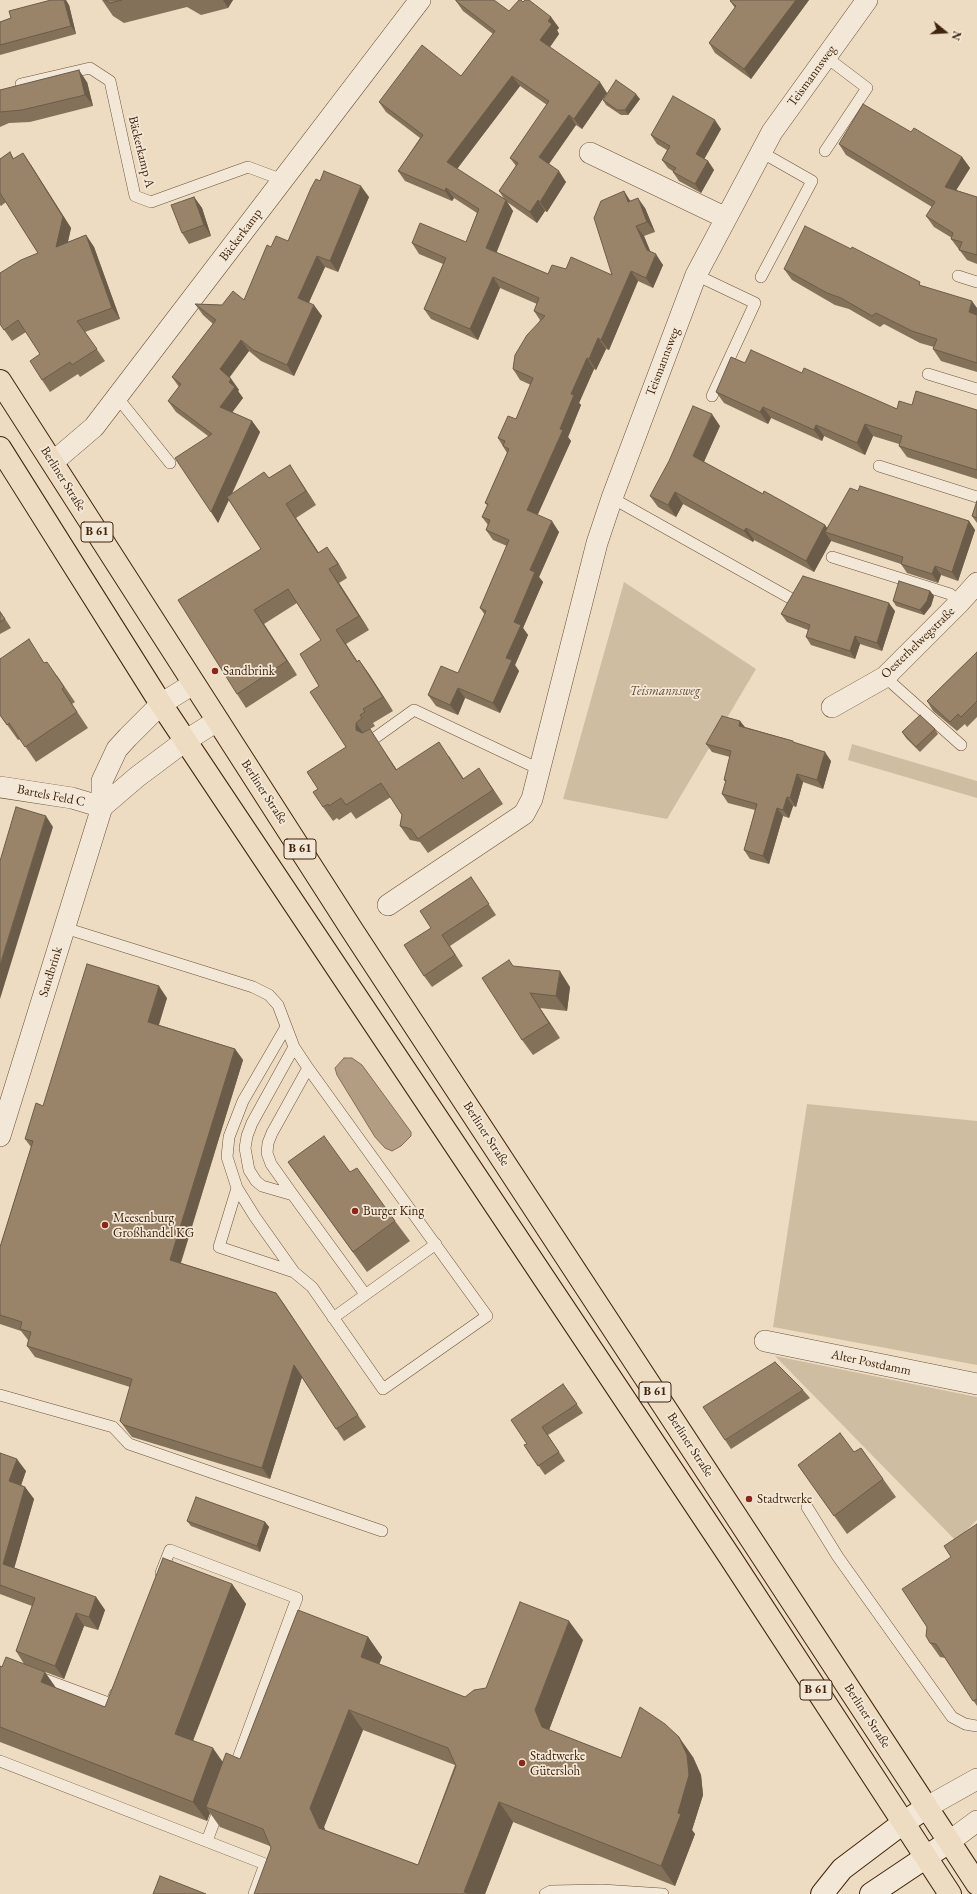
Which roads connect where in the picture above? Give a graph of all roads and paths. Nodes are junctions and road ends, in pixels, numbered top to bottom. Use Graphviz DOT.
graph roads {
  1 [pos="420,0"];
  2 [pos="867,0"];
  3 [pos="826,57"];
  4 [pos="21,84"];
  5 [pos="824,150"];
  6 [pos="761,152"];
  7 [pos="590,153"];
  8 [pos="283,180"];
  9 [pos="726,218"];
  10 [pos="696,275"];
  11 [pos="958,276"];
  12 [pos="761,277"];
  13 [pos="977,282"];
  14 [pos="928,374"];
  15 [pos="0,381"];
  16 [pos="977,389"];
  17 [pos="712,396"];
  18 [pos="117,398"];
  19 [pos="0,448"];
  20 [pos="53,462"];
  21 [pos="170,463"];
  22 [pos="879,466"];
  23 [pos="977,497"];
  24 [pos="612,498"];
  25 [pos="832,557"];
  26 [pos="977,583"];
  27 [pos="790,598"];
  28 [pos="959,603"];
  29 [pos="885,677"];
  30 [pos="193,684"];
  31 [pos="161,704"];
  32 [pos="832,707"];
  33 [pos="218,721"];
  34 [pos="372,740"];
  35 [pos="185,741"];
  36 [pos="961,745"];
  37 [pos="539,769"];
  38 [pos="0,787"];
  39 [pos="102,807"];
  40 [pos="388,905"];
  41 [pos="65,928"];
  42 [pos="286,1027"];
  43 [pos="294,1047"];
  44 [pos="308,1068"];
  45 [pos="4,1106"];
  46 [pos="0,1136"];
  47 [pos="238,1188"];
  48 [pos="293,1196"];
  49 [pos="436,1244"];
  50 [pos="294,1272"];
  51 [pos="365,1294"];
  52 [pos="333,1318"];
  53 [pos="765,1341"];
  54 [pos="977,1384"];
  55 [pos="0,1394"];
  56 [pos="807,1508"];
  57 [pos="382,1531"];
  58 [pos="156,1586"];
  59 [pos="30,1673"];
  60 [pos="120,1682"];
  61 [pos="977,1726"];
  62 [pos="0,1761"];
  63 [pos="977,1779"];
  64 [pos="228,1782"];
  65 [pos="223,1797"];
  66 [pos="927,1807"];
  67 [pos="977,1821"];
  68 [pos="903,1823"];
  69 [pos="207,1841"];
  70 [pos="950,1841"];
  71 [pos="926,1857"];
  72 [pos="977,1884"];
  73 [pos="254,1894"];
  74 [pos="545,1894"];
  75 [pos="664,1894"];
  76 [pos="822,1894"];
  77 [pos="870,1894"];
  78 [pos="950,1894"];
  1 -- 8 [label="street, Bäckerkamp"];
  2 -- 3 [label="street, Teismannsweg"];
  3 -- 5 [label="lane"];
  3 -- 6 [label="street, Teismannsweg"];
  4 -- 8 [label="lane, Bäckerkamp A"];
  6 -- 9 [label="street, Teismannsweg"];
  6 -- 12 [label="lane"];
  7 -- 9 [label="street"];
  8 -- 18 [label="street, Bäckerkamp"];
  9 -- 10 [label="street, Teismannsweg"];
  10 -- 17 [label="lane"];
  10 -- 24 [label="street, Teismannsweg"];
  11 -- 13 [label="lane"];
  14 -- 16 [label="lane"];
  15 -- 20 [label="main road, Berliner Straße / B 61"];
  18 -- 20 [label="street, Bäckerkamp"];
  18 -- 21 [label="lane"];
  19 -- 31 [label="main road, B 61"];
  20 -- 30 [label="main road, Berliner Straße / B 61"];
  22 -- 23 [label="lane"];
  24 -- 27 [label="lane"];
  24 -- 37 [label="street, Teismannsweg"];
  25 -- 28 [label="lane"];
  26 -- 28 [label="street, Oesterhelwegstraße"];
  28 -- 29 [label="street, Oesterhelwegstraße"];
  29 -- 32 [label="street, Oesterhelwegstraße"];
  29 -- 36 [label="lane"];
  30 -- 31 [label="street, Sandbrink"];
  30 -- 33 [label="main road, Berliner Straße / B 61"];
  31 -- 35 [label="main road, B 61"];
  31 -- 39 [label="street, Sandbrink"];
  33 -- 35 [label="street"];
  33 -- 66 [label="main road, Berliner Straße / B 61"];
  34 -- 37 [label="lane"];
  35 -- 39 [label="street"];
  35 -- 68 [label="main road, B 61"];
  37 -- 40 [label="street, Teismannsweg"];
  38 -- 39 [label="street, Bartels Feld C"];
  39 -- 41 [label="street, Sandbrink"];
  41 -- 42 [label="lane"];
  41 -- 45 [label="street, Sandbrink"];
  42 -- 43 [label="lane"];
  42 -- 47 [label="lane"];
  43 -- 44 [label="lane"];
  43 -- 48 [label="lane"];
  44 -- 48 [label="lane"];
  44 -- 49 [label="lane"];
  45 -- 46 [label="street, Sandbrink"];
  47 -- 50 [label="lane"];
  47 -- 50 [label="lane"];
  48 -- 51 [label="lane"];
  49 -- 51 [label="lane"];
  49 -- 52 [label="lane"];
  50 -- 52 [label="lane"];
  51 -- 52 [label="lane"];
  53 -- 54 [label="street, Alter Postdamm"];
  55 -- 57 [label="lane"];
  56 -- 61 [label="lane"];
  58 -- 64 [label="lane"];
  59 -- 60 [label="lane"];
  62 -- 69 [label="lane"];
  63 -- 66 [label="street"];
  65 -- 69 [label="lane"];
  66 -- 68 [label="street"];
  66 -- 70 [label="main road, Berliner Straße / B 61"];
  67 -- 70 [label="street"];
  68 -- 71 [label="main road, B 61"];
  68 -- 76 [label="street"];
  69 -- 73 [label="lane"];
  70 -- 71 [label="street"];
  70 -- 72 [label="main road, Berliner Straße / B 61"];
  71 -- 77 [label="street"];
  71 -- 78 [label="main road, B 61"];
  74 -- 75 [label="lane"];
}
